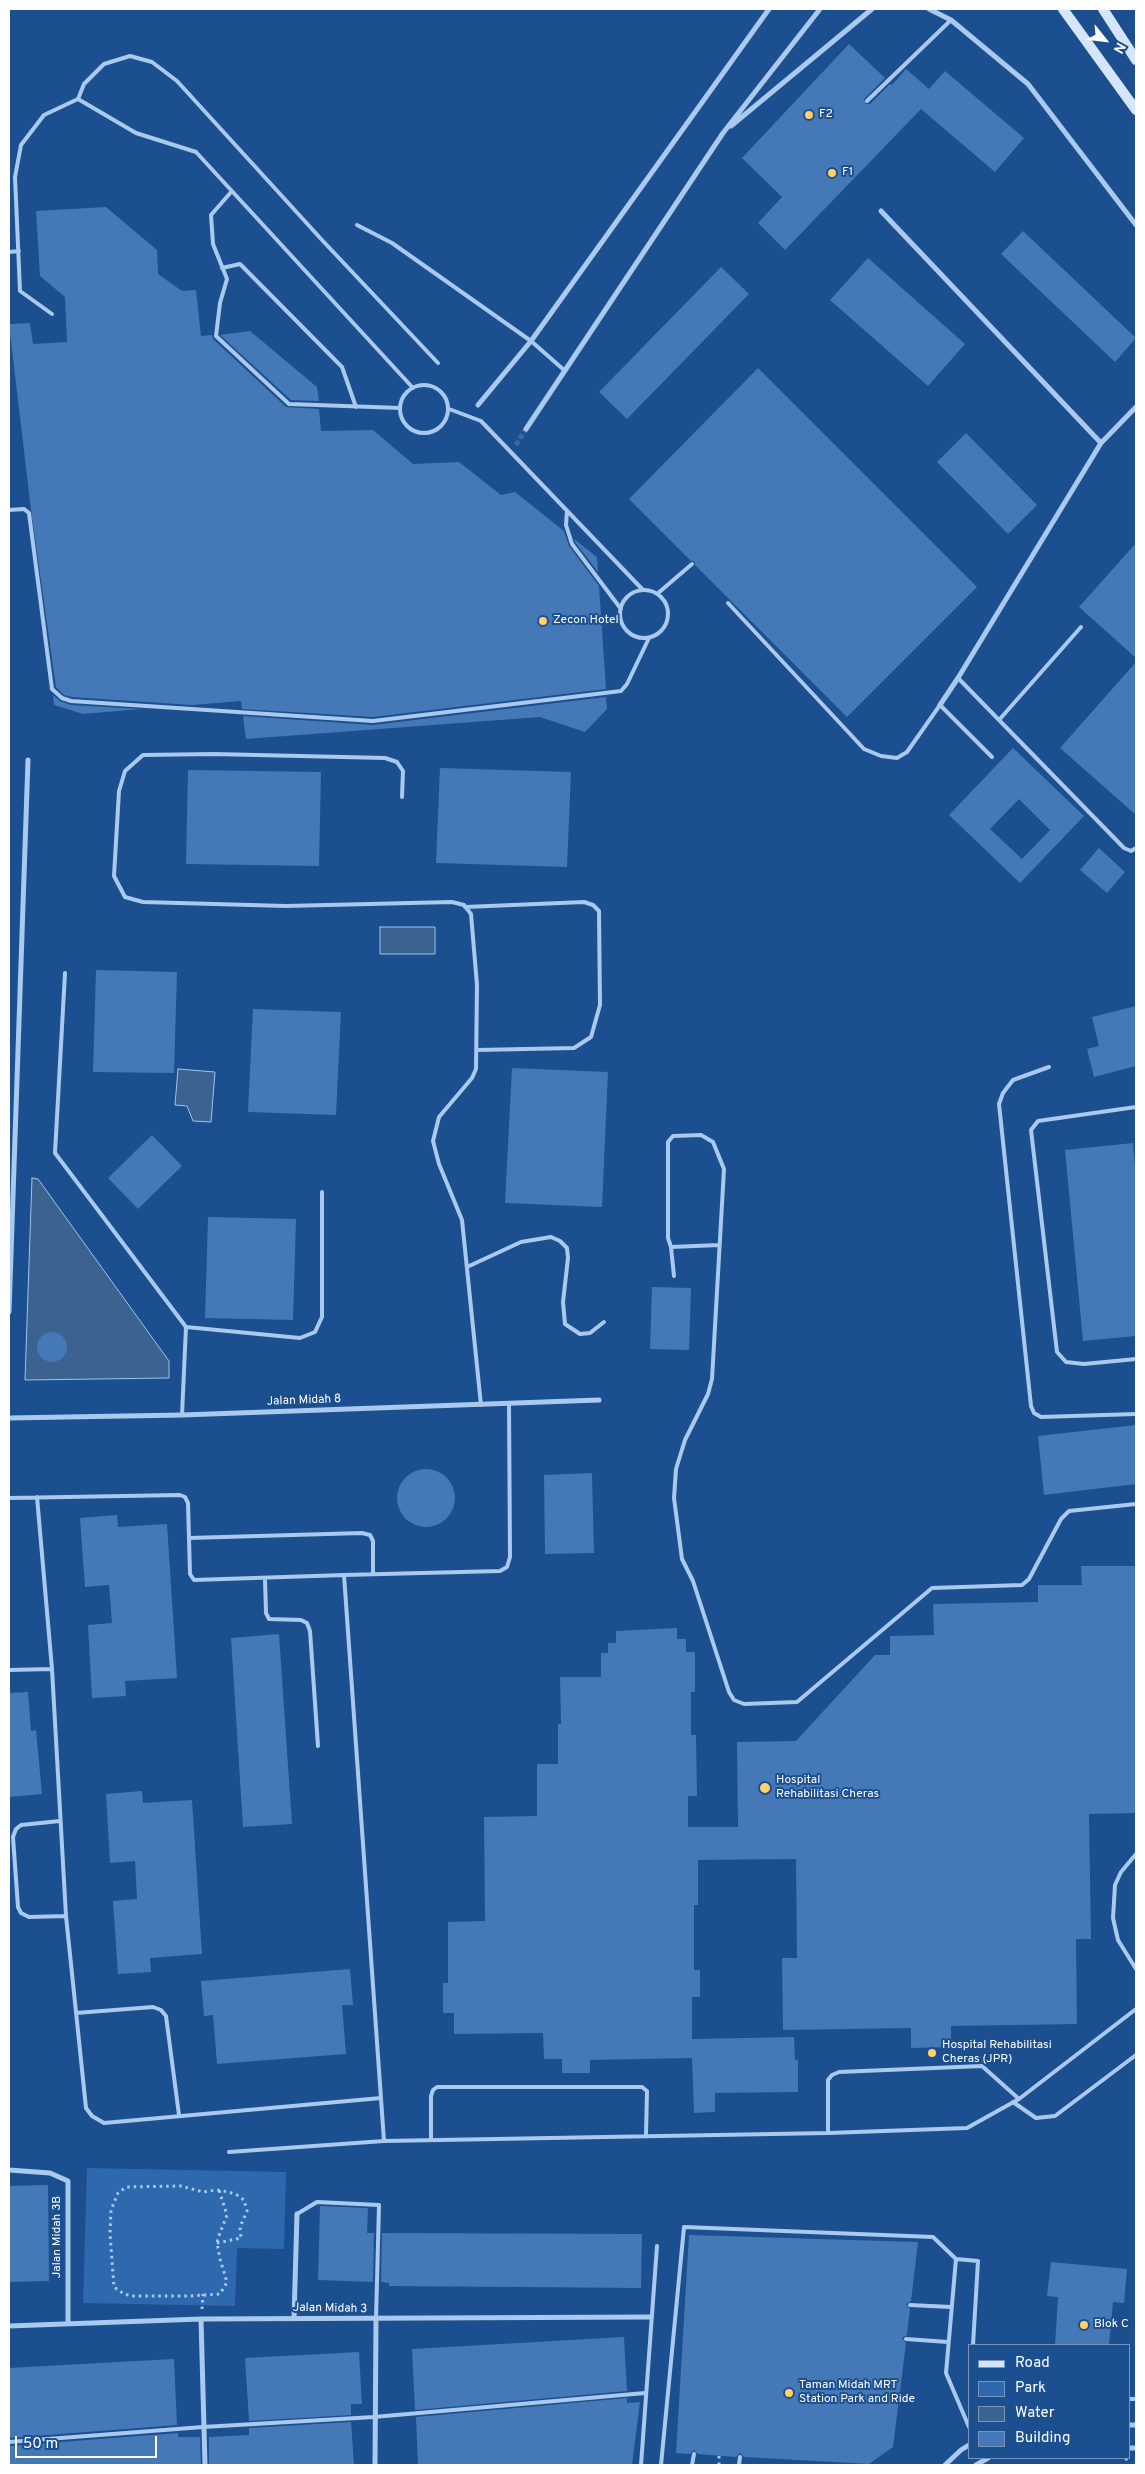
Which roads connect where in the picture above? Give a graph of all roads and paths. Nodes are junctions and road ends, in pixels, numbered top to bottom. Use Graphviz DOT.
graph roads {
  1 [pos="769,9"];
  2 [pos="820,9"];
  3 [pos="872,9"];
  4 [pos="929,9"];
  5 [pos="1063,9"];
  6 [pos="1103,9"];
  7 [pos="951,20"];
  8 [pos="1136,60"];
  9 [pos="78,99"];
  10 [pos="867,101"];
  11 [pos="1136,110"];
  12 [pos="723,133"];
  13 [pos="232,191"];
  14 [pos="881,210"];
  15 [pos="357,225"];
  16 [pos="1136,226"];
  17 [pos="19,251"];
  18 [pos="9,252"];
  19 [pos="222,268"];
  20 [pos="52,314"];
  21 [pos="531,340"];
  22 [pos="438,363"];
  23 [pos="564,370"];
  24 [pos="413,388"];
  25 [pos="478,405"];
  26 [pos="356,408"];
  27 [pos="400,408"];
  28 [pos="1136,408"];
  29 [pos="449,409"];
  30 [pos="526,429"];
  31 [pos="1101,442"];
  32 [pos="9,510"];
  33 [pos="567,511"];
  34 [pos="692,564"];
  35 [pos="642,590"];
  36 [pos="658,594"];
  37 [pos="728,603"];
  38 [pos="621,609"];
  39 [pos="1081,627"];
  40 [pos="649,638"];
  41 [pos="958,678"];
  42 [pos="940,705"];
  43 [pos="999,720"];
  44 [pos="992,757"];
  45 [pos="28,760"];
  46 [pos="402,797"];
  47 [pos="1136,848"];
  48 [pos="465,907"];
  49 [pos="65,973"];
  50 [pos="477,1050"];
  51 [pos="1049,1067"];
  52 [pos="1136,1107"];
  53 [pos="322,1192"];
  54 [pos="719,1245"];
  55 [pos="672,1247"];
  56 [pos="467,1268"];
  57 [pos="674,1276"];
  58 [pos="9,1312"];
  59 [pos="604,1322"];
  60 [pos="186,1327"];
  61 [pos="1136,1359"];
  62 [pos="599,1400"];
  63 [pos="509,1403"];
  64 [pos="481,1404"];
  65 [pos="1136,1414"];
  66 [pos="182,1415"];
  67 [pos="9,1418"];
  68 [pos="36,1497"];
  69 [pos="9,1498"];
  70 [pos="1136,1504"];
  71 [pos="189,1538"];
  72 [pos="373,1574"];
  73 [pos="344,1575"];
  74 [pos="265,1579"];
  75 [pos="52,1668"];
  76 [pos="9,1670"];
  77 [pos="318,1746"];
  78 [pos="60,1821"];
  79 [pos="1136,1854"];
  80 [pos="66,1916"];
  81 [pos="1136,1969"];
  82 [pos="1136,2009"];
  83 [pos="76,2013"];
  84 [pos="1136,2055"];
  85 [pos="381,2098"];
  86 [pos="1019,2100"];
  87 [pos="1013,2102"];
  88 [pos="179,2115"];
  89 [pos="828,2133"];
  90 [pos="646,2135"];
  91 [pos="431,2140"];
  92 [pos="384,2142"];
  93 [pos="229,2152"];
  94 [pos="9,2170"];
  95 [pos="220,2190"];
  96 [pos="297,2214"];
  97 [pos="217,2243"];
  98 [pos="657,2246"];
  99 [pos="956,2259"];
  100 [pos="910,2305"];
  101 [pos="951,2307"];
  102 [pos="652,2316"];
  103 [pos="294,2318"];
  104 [pos="201,2319"];
  105 [pos="376,2319"];
  106 [pos="68,2323"];
  107 [pos="9,2326"];
  108 [pos="906,2339"];
  109 [pos="948,2342"];
  110 [pos="973,2344"];
  111 [pos="645,2393"];
  112 [pos="374,2417"];
  113 [pos="968,2425"];
  114 [pos="203,2427"];
  115 [pos="9,2442"];
  116 [pos="968,2446"];
  117 [pos="694,2454"];
  118 [pos="719,2456"];
  119 [pos="740,2457"];
  120 [pos="981,2459"];
  121 [pos="205,2465"];
  122 [pos="375,2465"];
  123 [pos="641,2465"];
  124 [pos="661,2465"];
  125 [pos="692,2465"];
  126 [pos="719,2465"];
  127 [pos="740,2465"];
  128 [pos="945,2465"];
  129 [pos="976,2465"];
  1 -- 21 [label="street"];
  2 -- 12 [label="street"];
  3 -- 12 [label="street"];
  4 -- 7 [label="street"];
  5 -- 11 [label="main road"];
  6 -- 8 [label="main road"];
  7 -- 10 [label="lane"];
  7 -- 16 [label="street"];
  9 -- 13 [label="lane"];
  9 -- 17 [label="lane"];
  9 -- 22 [label="lane"];
  12 -- 23 [label="street"];
  13 -- 19 [label="lane"];
  13 -- 24 [label="lane"];
  14 -- 31 [label="street"];
  15 -- 21 [label="lane"];
  17 -- 18 [label="lane"];
  17 -- 20 [label="lane"];
  19 -- 26 [label="lane"];
  19 -- 26 [label="lane"];
  21 -- 23 [label="lane"];
  21 -- 25 [label="street"];
  23 -- 30 [label="street"];
  24 -- 27 [label="lane"];
  24 -- 29 [label="lane"];
  26 -- 27 [label="lane"];
  27 -- 29 [label="lane"];
  28 -- 31 [label="street"];
  29 -- 33 [label="lane"];
  31 -- 41 [label="street"];
  32 -- 40 [label="lane"];
  33 -- 35 [label="lane"];
  33 -- 38 [label="lane"];
  34 -- 36 [label="lane"];
  35 -- 36 [label="lane"];
  35 -- 38 [label="lane"];
  36 -- 40 [label="lane"];
  37 -- 42 [label="lane"];
  38 -- 40 [label="lane"];
  39 -- 43 [label="lane"];
  41 -- 42 [label="street"];
  41 -- 43 [label="lane"];
  42 -- 44 [label="lane"];
  43 -- 47 [label="lane"];
  45 -- 58 [label="street"];
  46 -- 48 [label="lane"];
  48 -- 50 [label="lane"];
  48 -- 50 [label="lane"];
  49 -- 60 [label="lane"];
  50 -- 56 [label="lane"];
  51 -- 65 [label="lane"];
  52 -- 61 [label="lane"];
  53 -- 60 [label="lane"];
  54 -- 55 [label="lane"];
  54 -- 55 [label="lane"];
  54 -- 70 [label="lane"];
  55 -- 57 [label="lane"];
  56 -- 59 [label="lane"];
  56 -- 64 [label="lane"];
  60 -- 66 [label="lane"];
  62 -- 63 [label="street, Jalan Midah 8"];
  63 -- 64 [label="street, Jalan Midah 8"];
  63 -- 72 [label="lane"];
  64 -- 66 [label="street, Jalan Midah 8"];
  66 -- 67 [label="street, Jalan Midah 8"];
  68 -- 69 [label="lane"];
  68 -- 71 [label="lane"];
  68 -- 75 [label="lane"];
  71 -- 72 [label="lane"];
  71 -- 74 [label="lane"];
  72 -- 73 [label="lane"];
  73 -- 74 [label="lane"];
  73 -- 85 [label="lane"];
  74 -- 77 [label="lane"];
  75 -- 76 [label="lane"];
  75 -- 78 [label="lane"];
  78 -- 80 [label="lane"];
  78 -- 80 [label="lane"];
  79 -- 81 [label="lane"];
  80 -- 83 [label="lane"];
  82 -- 86 [label="lane"];
  83 -- 88 [label="lane"];
  83 -- 88 [label="lane"];
  84 -- 87 [label="lane"];
  85 -- 88 [label="lane"];
  85 -- 92 [label="lane"];
  86 -- 87 [label="lane"];
  86 -- 89 [label="lane"];
  87 -- 89 [label="lane"];
  89 -- 90 [label="lane"];
  90 -- 91 [label="lane"];
  90 -- 91 [label="lane"];
  91 -- 92 [label="lane"];
  92 -- 93 [label="lane"];
  94 -- 106 [label="street, Jalan Midah 3B"];
  95 -- 97 [label="path"];
  95 -- 97 [label="path"];
  95 -- 97 [label="path"];
  96 -- 103 [label="street"];
  96 -- 105 [label="lane"];
  98 -- 102 [label="lane"];
  99 -- 101 [label="lane"];
  99 -- 110 [label="lane"];
  99 -- 124 [label="lane"];
  100 -- 101 [label="lane"];
  101 -- 109 [label="lane"];
  102 -- 105 [label="street, Jalan Midah 3"];
  102 -- 111 [label="lane"];
  103 -- 104 [label="street, Jalan Midah 3"];
  103 -- 105 [label="street, Jalan Midah 3"];
  104 -- 106 [label="street, Jalan Midah 3"];
  104 -- 114 [label="street"];
  105 -- 112 [label="street"];
  106 -- 107 [label="street, Jalan Midah 3"];
  108 -- 109 [label="lane"];
  109 -- 113 [label="lane"];
  111 -- 112 [label="lane"];
  111 -- 123 [label="lane"];
  112 -- 114 [label="lane"];
  112 -- 122 [label="street"];
  114 -- 115 [label="lane"];
  114 -- 121 [label="street"];
  116 -- 128 [label="street"];
  117 -- 125 [label="lane"];
  118 -- 126 [label="path"];
  119 -- 127 [label="lane"];
  120 -- 129 [label="street"];
}
